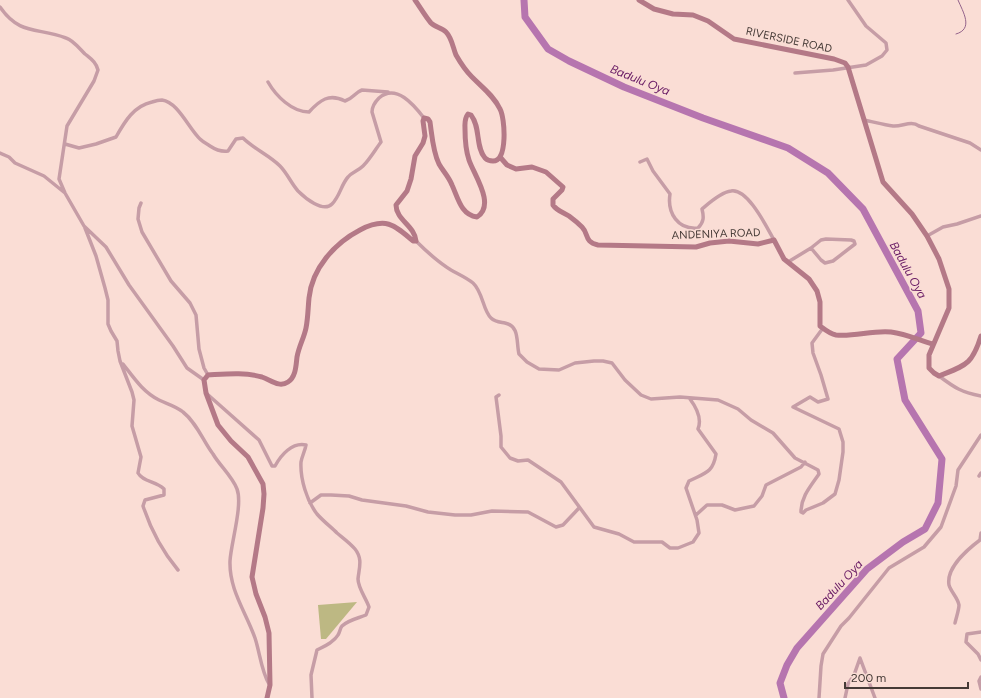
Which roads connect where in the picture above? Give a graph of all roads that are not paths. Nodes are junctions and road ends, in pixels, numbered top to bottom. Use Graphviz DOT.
graph roads {
  1 [pos="415,0"];
  2 [pos="848,0"];
  3 [pos="641,1"];
  4 [pos="0,7"];
  5 [pos="848,67"];
  6 [pos="795,73"];
  7 [pos="268,82"];
  8 [pos="389,92"];
  9 [pos="424,118"];
  10 [pos="864,120"];
  11 [pos="65,144"];
  12 [pos="981,150"];
  13 [pos="0,153"];
  14 [pos="500,157"];
  15 [pos="640,162"];
  16 [pos="65,193"];
  17 [pos="141,203"];
  18 [pos="981,216"];
  19 [pos="84,226"];
  20 [pos="927,236"];
  21 [pos="774,240"];
  22 [pos="416,241"];
  23 [pos="811,248"];
  24 [pos="788,262"];
  25 [pos="823,328"];
  26 [pos="981,337"];
  27 [pos="933,344"];
  28 [pos="120,361"];
  29 [pos="208,375"];
  30 [pos="939,376"];
  31 [pos="204,380"];
  32 [pos="206,393"];
  33 [pos="500,395"];
  34 [pos="981,396"];
  35 [pos="690,399"];
  36 [pos="981,435"];
  37 [pos="805,462"];
  38 [pos="310,503"];
  39 [pos="579,508"];
  40 [pos="696,515"];
  41 [pos="981,533"];
  42 [pos="178,570"];
  43 [pos="954,596"];
  44 [pos="960,597"];
  45 [pos="955,623"];
  46 [pos="981,632"];
  47 [pos="981,660"];
  48 [pos="981,677"];
  49 [pos="270,685"];
  50 [pos="981,689"];
  51 [pos="267,698"];
  52 [pos="312,698"];
  53 [pos="819,698"];
  54 [pos="845,698"];
  55 [pos="875,698"];
  1 -- 14 [label="street"];
  2 -- 5 [label="street"];
  3 -- 5 [label="street, RIVERSIDE ROAD"];
  4 -- 11 [label="street"];
  5 -- 6 [label="street"];
  5 -- 10 [label="street"];
  7 -- 8 [label="street"];
  8 -- 9 [label="street"];
  8 -- 11 [label="street"];
  9 -- 14 [label="street"];
  9 -- 22 [label="street"];
  10 -- 12 [label="street"];
  10 -- 20 [label="street"];
  11 -- 16 [label="street"];
  13 -- 16 [label="street"];
  14 -- 21 [label="street, ANDENIYA ROAD"];
  15 -- 21 [label="street"];
  16 -- 19 [label="street"];
  17 -- 29 [label="street"];
  18 -- 20 [label="street"];
  19 -- 28 [label="street"];
  19 -- 31 [label="street"];
  20 -- 27 [label="street"];
  21 -- 24 [label="street, ANDENIYA ROAD"];
  22 -- 29 [label="street"];
  22 -- 35 [label="street"];
  23 -- 23 [label="street"];
  23 -- 24 [label="street"];
  24 -- 25 [label="street, ANDENIYA ROAD"];
  25 -- 27 [label="street"];
  25 -- 37 [label="street"];
  26 -- 30 [label="street"];
  27 -- 30 [label="street"];
  28 -- 42 [label="street"];
  28 -- 49 [label="street"];
  29 -- 31 [label="street"];
  30 -- 34 [label="street"];
  31 -- 32 [label="street"];
  32 -- 38 [label="street"];
  32 -- 49 [label="street"];
  33 -- 39 [label="street"];
  35 -- 37 [label="street"];
  35 -- 40 [label="street"];
  36 -- 53 [label="street"];
  37 -- 40 [label="street"];
  38 -- 39 [label="street"];
  38 -- 52 [label="street"];
  39 -- 40 [label="street"];
  41 -- 43 [label="street"];
  43 -- 44 [label="street"];
  43 -- 45 [label="street"];
  46 -- 47 [label="street"];
  48 -- 50 [label="street"];
  49 -- 51 [label="street"];
  54 -- 55 [label="street"];
}
